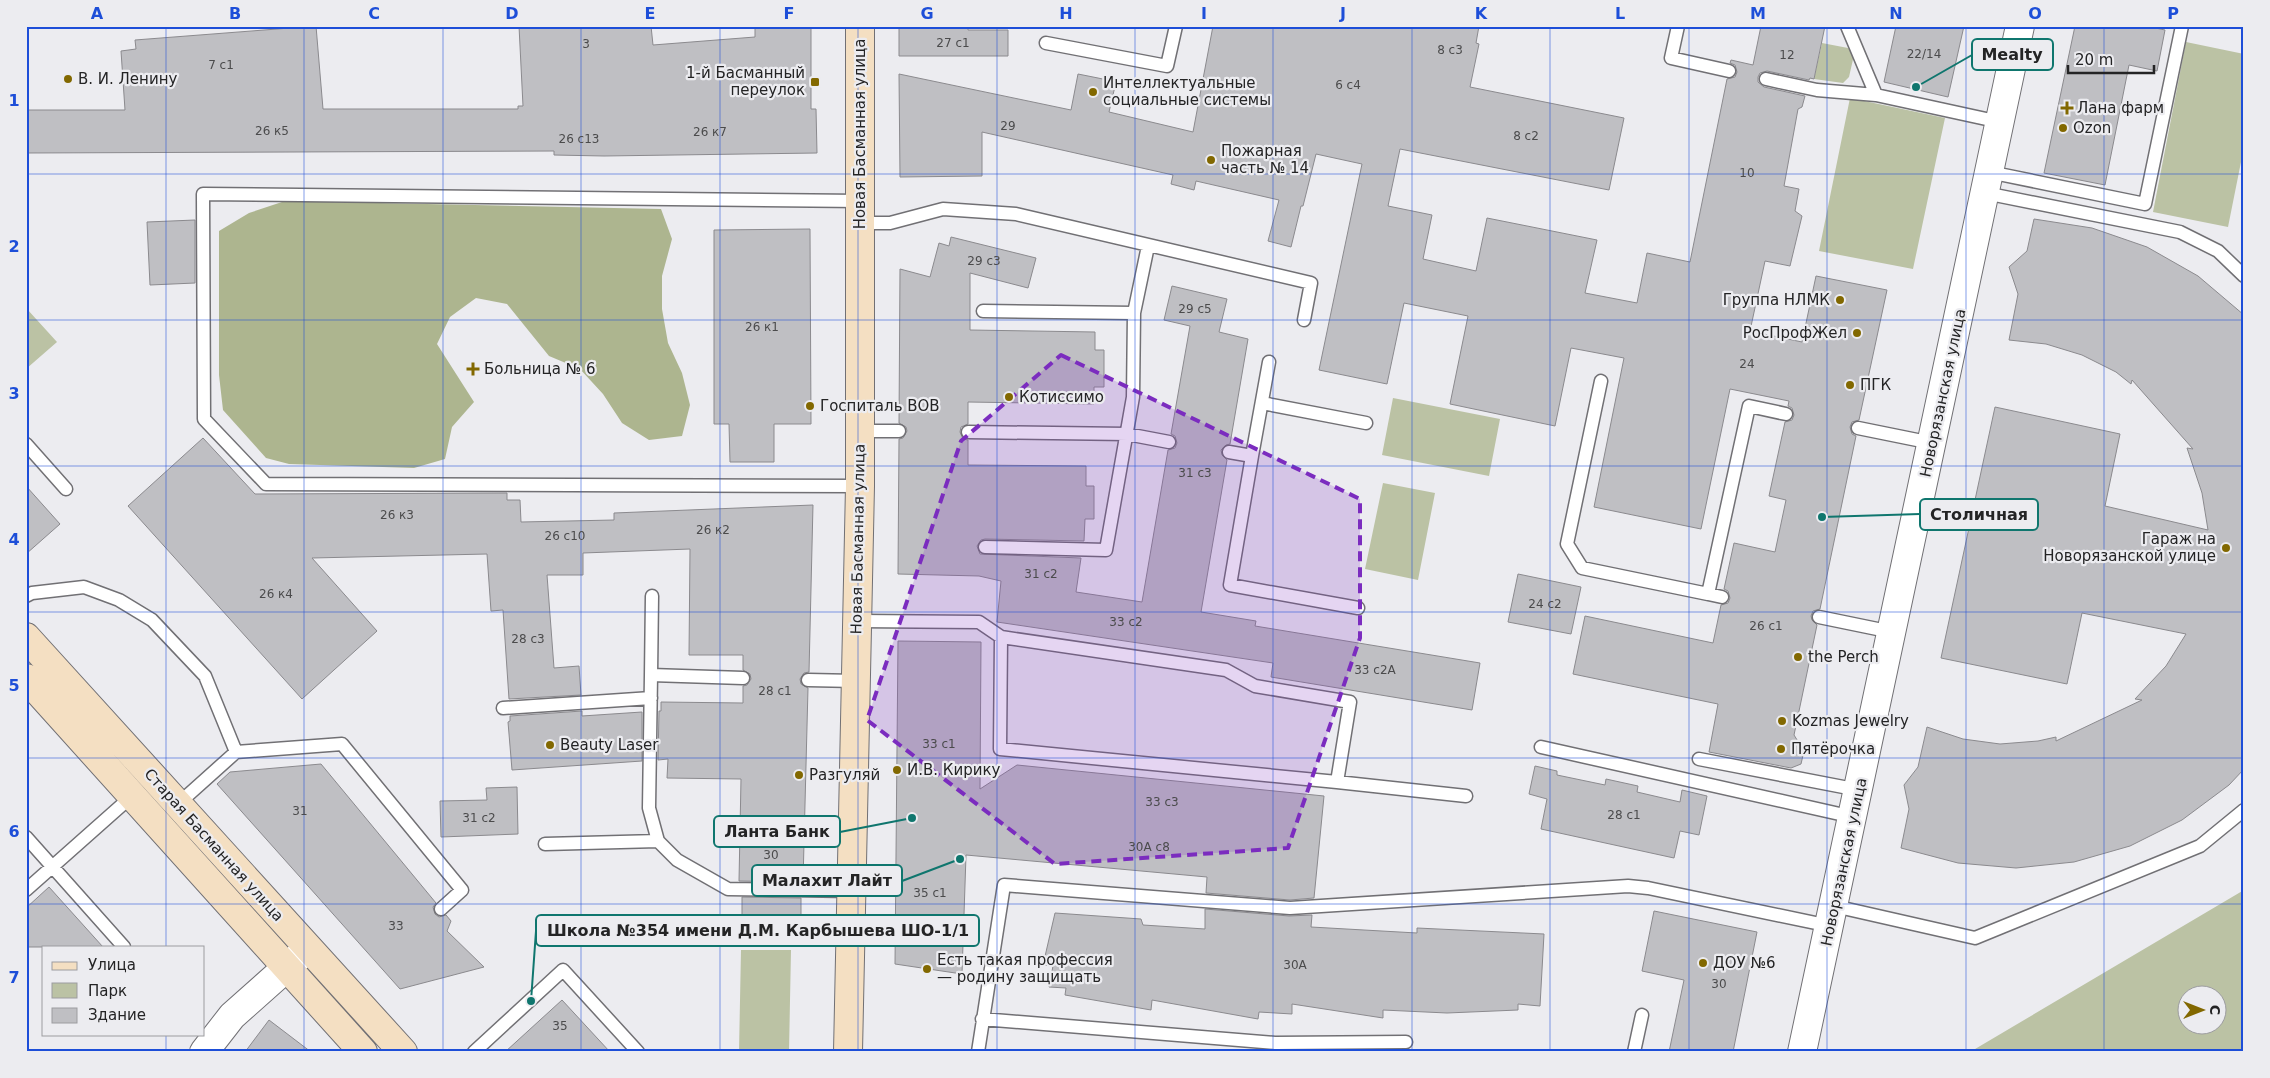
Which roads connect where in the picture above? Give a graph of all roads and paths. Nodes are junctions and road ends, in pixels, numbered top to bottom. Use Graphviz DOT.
graph roads {
  1 [pos="860,26"];
  2 [pos="1176,26"];
  3 [pos="1678,26"];
  4 [pos="1847,26"];
  5 [pos="2020,26"];
  6 [pos="2182,26"];
  7 [pos="1046,43"];
  8 [pos="1729,71"];
  9 [pos="1766,79"];
  10 [pos="1876,95"];
  11 [pos="2000,122"];
  12 [pos="1987,183"];
  13 [pos="860,212"];
  14 [pos="1148,246"];
  15 [pos="2244,276"];
  16 [pos="983,311"];
  17 [pos="1134,313"];
  18 [pos="1304,320"];
  19 [pos="1269,362"];
  20 [pos="1601,381"];
  21 [pos="1262,404"];
  22 [pos="1786,414"];
  23 [pos="1366,423"];
  24 [pos="1858,428"];
  25 [pos="860,431"];
  26 [pos="899,431"];
  27 [pos="968,432"];
  28 [pos="1127,434"];
  29 [pos="1170,442"];
  30 [pos="1932,443"];
  31 [pos="26,444"];
  32 [pos="1229,452"];
  33 [pos="1252,456"];
  34 [pos="860,486"];
  35 [pos="66,489"];
  36 [pos="985,547"];
  37 [pos="1708,594"];
  38 [pos="26,596"];
  39 [pos="652,596"];
  40 [pos="1722,597"];
  41 [pos="1358,608"];
  42 [pos="1819,617"];
  43 [pos="858,620"];
  44 [pos="1892,632"];
  45 [pos="26,637"];
  46 [pos="1001,637"];
  47 [pos="651,675"];
  48 [pos="26,678"];
  49 [pos="743,678"];
  50 [pos="808,680"];
  51 [pos="856,681"];
  52 [pos="651,698"];
  53 [pos="503,708"];
  54 [pos="1541,747"];
  55 [pos="236,752"];
  56 [pos="1699,759"];
  57 [pos="1337,782"];
  58 [pos="1859,790"];
  59 [pos="132,796"];
  60 [pos="1466,796"];
  61 [pos="178,804"];
  62 [pos="2244,810"];
  63 [pos="1853,817"];
  64 [pos="26,837"];
  65 [pos="658,841"];
  66 [pos="545,844"];
  67 [pos="53,867"];
  68 [pos="26,890"];
  69 [pos="852,891"];
  70 [pos="441,908"];
  71 [pos="1832,916"];
  72 [pos="123,946"];
  73 [pos="308,948"];
  74 [pos="286,967"];
  75 [pos="1642,1015"];
  76 [pos="982,1019"];
  77 [pos="1406,1042"];
  78 [pos="1274,1043"];
  79 [pos="204,1052"];
  80 [pos="363,1052"];
  81 [pos="403,1052"];
  82 [pos="474,1052"];
  83 [pos="638,1052"];
  84 [pos="848,1052"];
  85 [pos="978,1052"];
  86 [pos="1285,1052"];
  87 [pos="1634,1052"];
  88 [pos="1802,1052"];
  1 -- 13 [label="main road, Новая Басманная улица"];
  2 -- 7 [label="lane"];
  3 -- 8 [label="lane"];
  4 -- 10 [label="lane"];
  5 -- 11 [label="street, Новорязанская улица"];
  6 -- 12 [label="lane"];
  9 -- 10 [label="lane"];
  10 -- 11 [label="lane"];
  11 -- 12 [label="street, Новорязанская улица"];
  12 -- 15 [label="lane"];
  12 -- 30 [label="street, Новорязанская улица"];
  13 -- 14 [label="lane"];
  13 -- 25 [label="main road, Новая Басманная улица"];
  13 -- 34 [label="lane"];
  14 -- 17 [label="lane"];
  14 -- 18 [label="lane"];
  16 -- 17 [label="lane"];
  17 -- 28 [label="lane"];
  19 -- 21 [label="lane"];
  20 -- 37 [label="lane"];
  21 -- 23 [label="lane"];
  21 -- 33 [label="lane"];
  22 -- 37 [label="lane"];
  24 -- 30 [label="lane"];
  25 -- 26 [label="lane"];
  25 -- 34 [label="main road, Новая Басманная улица"];
  27 -- 28 [label="lane"];
  28 -- 29 [label="lane"];
  28 -- 36 [label="lane"];
  30 -- 44 [label="street, Новорязанская улица"];
  31 -- 35 [label="lane"];
  32 -- 33 [label="lane"];
  33 -- 41 [label="lane"];
  34 -- 43 [label="main road, Новая Басманная улица"];
  37 -- 40 [label="lane"];
  38 -- 55 [label="lane"];
  39 -- 47 [label="lane"];
  42 -- 44 [label="lane"];
  43 -- 46 [label="lane"];
  43 -- 51 [label="main road, Новая Басманная улица"];
  44 -- 58 [label="street, Новорязанская улица"];
  45 -- 61 [label="main road, Старая Басманная улица"];
  46 -- 57 [label="lane"];
  46 -- 57 [label="lane"];
  47 -- 49 [label="lane"];
  47 -- 52 [label="lane"];
  48 -- 59 [label="main road, Старая Басманная улица"];
  50 -- 51 [label="lane"];
  51 -- 69 [label="main road, Новая Басманная улица"];
  52 -- 53 [label="lane"];
  52 -- 65 [label="lane"];
  54 -- 63 [label="lane"];
  55 -- 61 [label="lane"];
  55 -- 70 [label="lane"];
  56 -- 58 [label="lane"];
  57 -- 60 [label="lane"];
  58 -- 63 [label="street, Новорязанская улица"];
  59 -- 67 [label="lane"];
  59 -- 74 [label="main road, Старая Басманная улица"];
  61 -- 73 [label="main road, Старая Басманная улица"];
  62 -- 71 [label="lane"];
  63 -- 71 [label="street, Новорязанская улица"];
  64 -- 67 [label="lane"];
  65 -- 66 [label="lane"];
  65 -- 69 [label="lane"];
  67 -- 68 [label="lane"];
  67 -- 72 [label="lane"];
  69 -- 84 [label="main road, Новая Басманная улица"];
  71 -- 76 [label="lane"];
  71 -- 88 [label="street, Новорязанская улица"];
  73 -- 74 [label="street"];
  73 -- 81 [label="main road, Старая Басманная улица"];
  74 -- 79 [label="street"];
  74 -- 80 [label="main road, Старая Басманная улица"];
  75 -- 87 [label="lane"];
  76 -- 78 [label="lane"];
  76 -- 85 [label="lane"];
  77 -- 78 [label="lane"];
  78 -- 86 [label="lane"];
  82 -- 83 [label="lane"];
}
